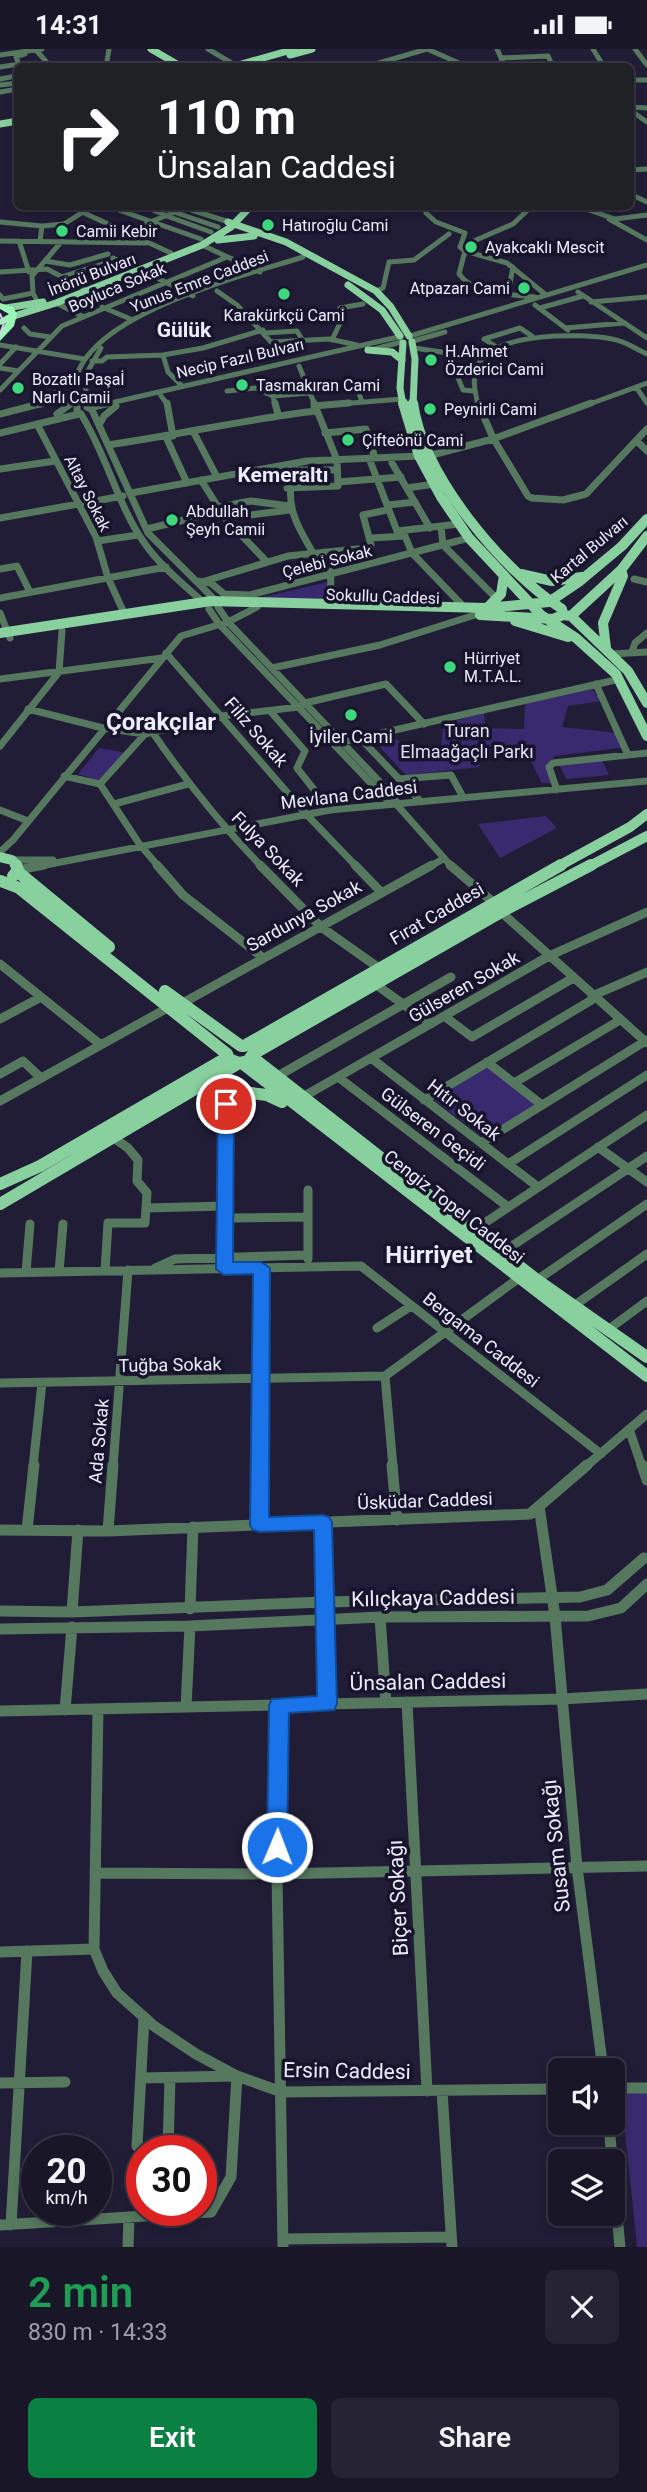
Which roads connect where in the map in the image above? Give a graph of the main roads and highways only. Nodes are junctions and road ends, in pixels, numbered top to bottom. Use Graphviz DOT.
graph roads {
  1 [pos="144,49"];
  2 [pos="151,49"];
  3 [pos="298,49"];
  4 [pos="313,49"];
  5 [pos="166,63"];
  6 [pos="174,63"];
  7 [pos="245,63"];
  8 [pos="263,63"];
  9 [pos="267,63"];
  10 [pos="244,210"];
  11 [pos="246,210"];
  12 [pos="224,226"];
  13 [pos="256,234"];
  14 [pos="202,243"];
  15 [pos="136,269"];
  16 [pos="369,295"];
  17 [pos="2,302"];
  18 [pos="7,319"];
  19 [pos="0,338"];
  20 [pos="407,340"];
  21 [pos="364,348"];
  22 [pos="402,360"];
  23 [pos="647,519"];
  24 [pos="647,536"];
  25 [pos="643,546"];
  26 [pos="621,570"];
  27 [pos="518,573"];
  28 [pos="504,575"];
  29 [pos="586,576"];
  30 [pos="531,604"];
  31 [pos="552,604"];
  32 [pos="212,605"];
  33 [pos="487,608"];
  34 [pos="543,615"];
  35 [pos="567,615"];
  36 [pos="498,616"];
  37 [pos="5,635"];
  38 [pos="576,638"];
  39 [pos="609,651"];
  40 [pos="647,703"];
  41 [pos="647,736"];
  42 [pos="647,814"];
  43 [pos="647,836"];
  44 [pos="627,843"];
  45 [pos="647,846"];
  46 [pos="10,862"];
  47 [pos="1,881"];
  48 [pos="176,1005"];
  49 [pos="241,1055"];
  50 [pos="201,1087"];
  51 [pos="301,1104"];
  52 [pos="0,1184"];
  53 [pos="0,1204"];
  54 [pos="647,1357"];
  55 [pos="647,1376"];
  1 -- 5 [label="main road"];
  2 -- 6 [label="main road"];
  3 -- 7 [label="main road"];
  4 -- 8 [label="main road"];
  4 -- 9 [label="main road"];
  10 -- 12 [label="main road, İnönü Bulvarı"];
  11 -- 13 [label="main road"];
  12 -- 13 [label="main road"];
  12 -- 14 [label="main road, İnönü Bulvarı"];
  12 -- 14 [label="main road, İnönü Bulvarı"];
  13 -- 14 [label="main road"];
  13 -- 16 [label="main road"];
  13 -- 16 [label="main road"];
  14 -- 15 [label="main road, İnönü Bulvarı"];
  14 -- 15 [label="main road, İnönü Bulvarı"];
  15 -- 17 [label="main road, İnönü Bulvarı"];
  15 -- 18 [label="main road, İnönü Bulvarı"];
  16 -- 20 [label="main road"];
  17 -- 18 [label="highway"];
  18 -- 19 [label="highway"];
  20 -- 22 [label="main road"];
  20 -- 27 [label="main road"];
  21 -- 22 [label="main road"];
  22 -- 28 [label="main road"];
  23 -- 29 [label="main road, Kartal Bulvarı"];
  24 -- 25 [label="main road, Kartal Bulvarı"];
  25 -- 26 [label="main road, Kartal Bulvarı"];
  26 -- 35 [label="main road, Kartal Bulvarı"];
  26 -- 39 [label="main road"];
  27 -- 29 [label="main road"];
  27 -- 31 [label="main road"];
  28 -- 30 [label="main road"];
  28 -- 33 [label="main road"];
  29 -- 31 [label="main road, Kartal Bulvarı"];
  30 -- 31 [label="main road, Sokullu Caddesi"];
  30 -- 33 [label="main road, Sokullu Caddesi"];
  30 -- 34 [label="main road"];
  31 -- 34 [label="main road"];
  31 -- 35 [label="main road"];
  32 -- 33 [label="main road, Sokullu Caddesi"];
  32 -- 36 [label="main road, Sokullu Caddesi"];
  32 -- 37 [label="main road, Sokullu Caddesi"];
  32 -- 37 [label="main road, Sokullu Caddesi"];
  34 -- 35 [label="main road, Sokullu Caddesi"];
  34 -- 36 [label="main road, Sokullu Caddesi"];
  34 -- 38 [label="main road"];
  35 -- 39 [label="main road"];
  36 -- 38 [label="main road"];
  38 -- 41 [label="main road"];
  39 -- 40 [label="main road"];
  42 -- 49 [label="main road, Fırat Caddesi"];
  43 -- 44 [label="main road, Fırat Caddesi"];
  44 -- 45 [label="main road"];
  44 -- 49 [label="main road, Fırat Caddesi"];
  46 -- 47 [label="main road"];
  46 -- 48 [label="main road, Cengiz Topel Caddesi"];
  47 -- 48 [label="main road, Cengiz Topel Caddesi"];
  48 -- 49 [label="main road, Cengiz Topel Caddesi"];
  49 -- 50 [label="main road, Fırat Caddesi"];
  49 -- 51 [label="main road, Cengiz Topel Caddesi"];
  49 -- 51 [label="main road, Cengiz Topel Caddesi"];
  49 -- 52 [label="main road, Fırat Caddesi"];
  50 -- 51 [label="main road"];
  50 -- 53 [label="main road, Fırat Caddesi"];
  51 -- 54 [label="main road, Cengiz Topel Caddesi"];
  51 -- 55 [label="main road, Cengiz Topel Caddesi"];
}
